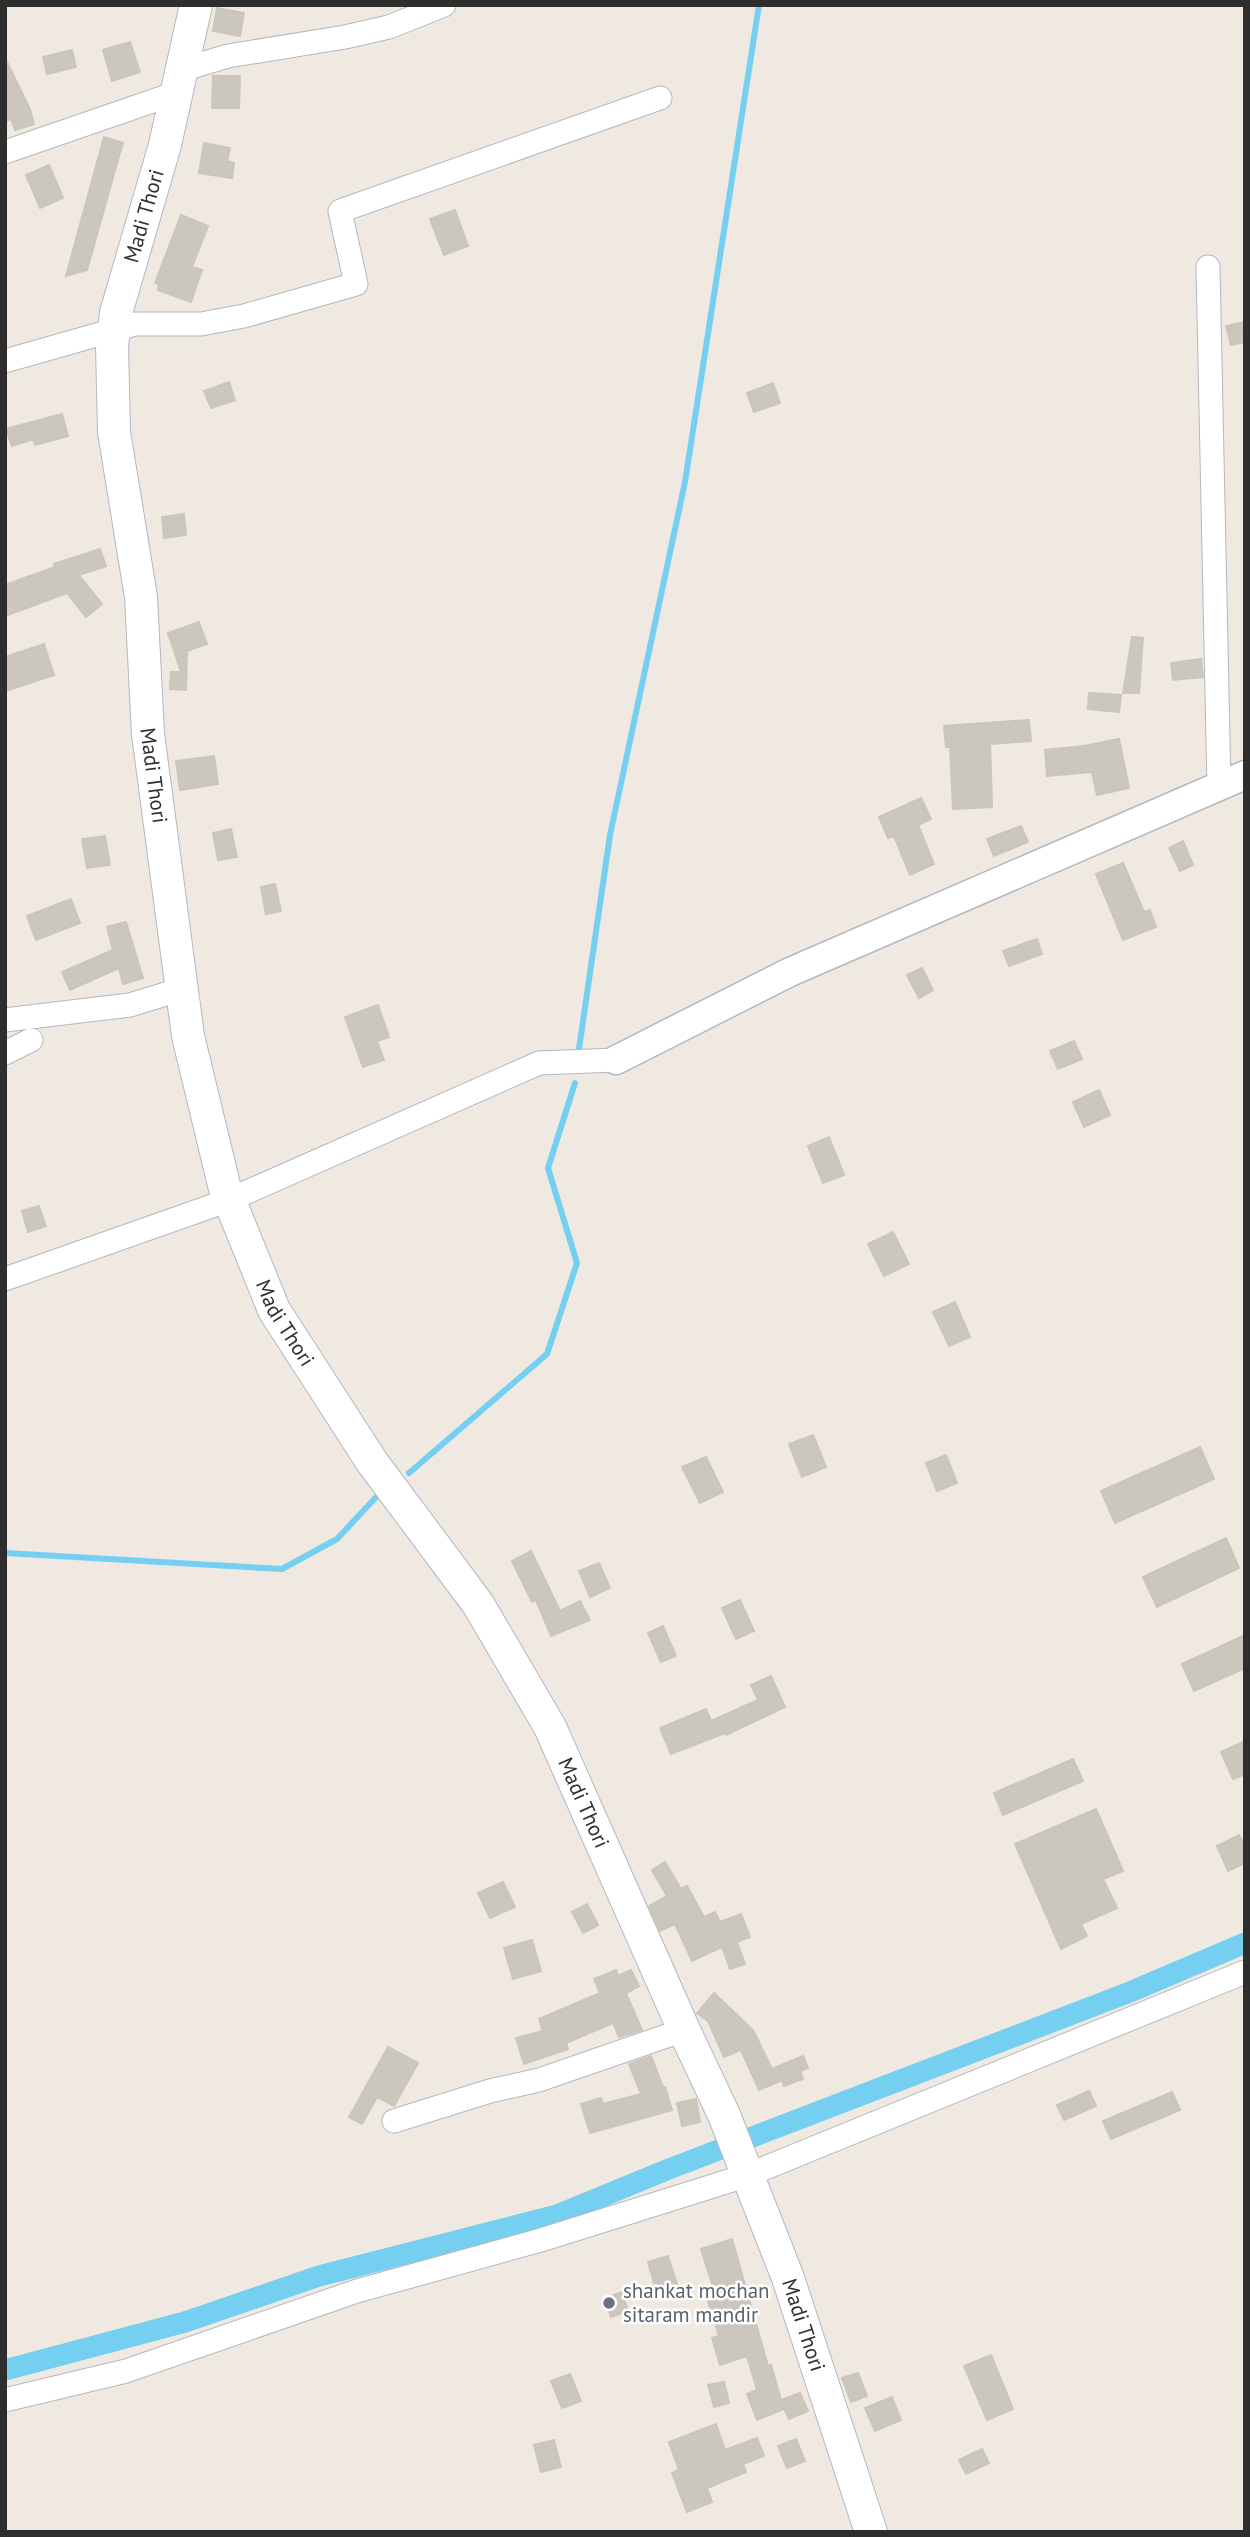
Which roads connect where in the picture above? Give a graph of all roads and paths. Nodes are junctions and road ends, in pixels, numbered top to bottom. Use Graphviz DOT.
graph roads {
  1 [pos="196,5"];
  2 [pos="444,5"];
  3 [pos="178,81"];
  4 [pos="660,98"];
  5 [pos="5,152"];
  6 [pos="1208,267"];
  7 [pos="114,330"];
  8 [pos="5,361"];
  9 [pos="1245,775"];
  10 [pos="1219,787"];
  11 [pos="182,989"];
  12 [pos="5,1020"];
  13 [pos="31,1040"];
  14 [pos="5,1053"];
  15 [pos="616,1059"];
  16 [pos="229,1200"];
  17 [pos="5,1279"];
  18 [pos="1245,1972"];
  19 [pos="684,2030"];
  20 [pos="394,2121"];
  21 [pos="744,2167"];
  22 [pos="5,2400"];
  23 [pos="872,2532"];
  1 -- 3 [label="main road, Madi Thori"];
  2 -- 3 [label="street"];
  3 -- 5 [label="street"];
  3 -- 7 [label="main road, Madi Thori"];
  4 -- 7 [label="street"];
  6 -- 10 [label="street"];
  7 -- 8 [label="street"];
  7 -- 11 [label="main road, Madi Thori"];
  9 -- 10 [label="street"];
  10 -- 15 [label="street"];
  11 -- 12 [label="street"];
  11 -- 16 [label="main road, Madi Thori"];
  13 -- 14 [label="street"];
  15 -- 16 [label="street"];
  16 -- 17 [label="street"];
  16 -- 19 [label="main road, Madi Thori"];
  18 -- 21 [label="street"];
  19 -- 20 [label="street"];
  19 -- 21 [label="main road, Madi Thori"];
  21 -- 22 [label="street"];
  21 -- 23 [label="main road, Madi Thori"];
}
